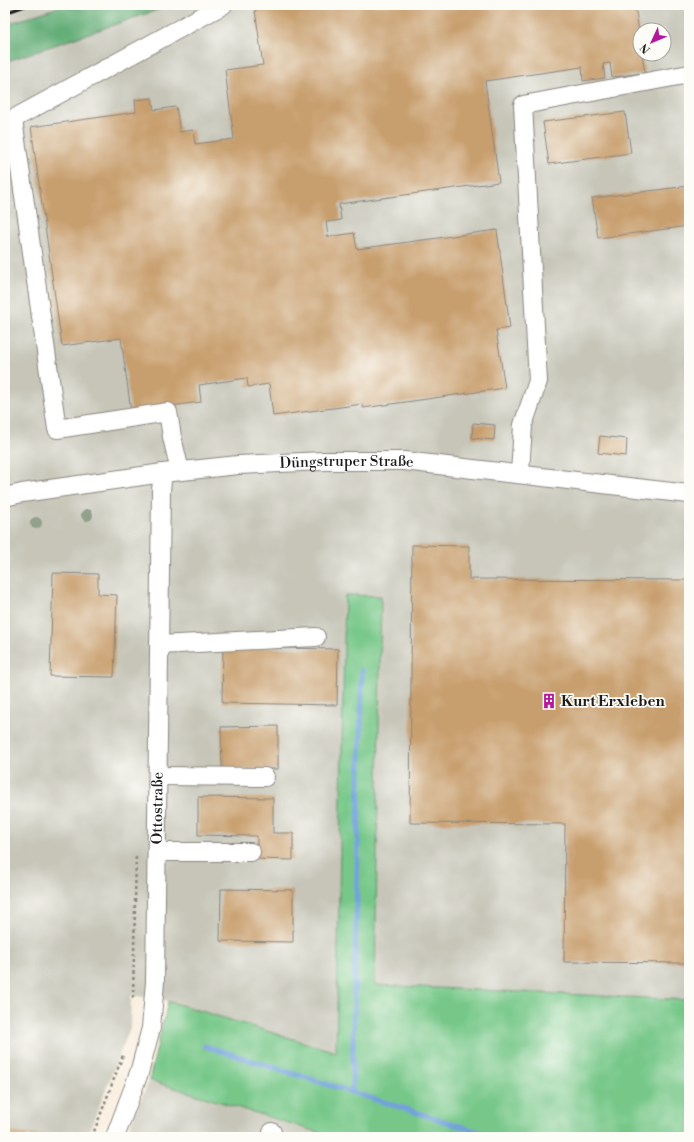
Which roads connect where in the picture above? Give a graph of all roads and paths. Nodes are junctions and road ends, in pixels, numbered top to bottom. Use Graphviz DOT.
graph roads {
  1 [pos="223,5"];
  2 [pos="689,74"];
  3 [pos="172,472"];
  4 [pos="520,474"];
  5 [pos="689,494"];
  6 [pos="5,497"];
  7 [pos="316,637"];
  8 [pos="159,645"];
  9 [pos="158,776"];
  10 [pos="265,777"];
  11 [pos="136,851"];
  12 [pos="157,852"];
  13 [pos="251,852"];
  14 [pos="134,999"];
  15 [pos="125,1052"];
  16 [pos="92,1137"];
  17 [pos="115,1137"];
  1 -- 3 [label="street, Ottostraße"];
  2 -- 4 [label="street"];
  3 -- 4 [label="street, Düngstruper Straße"];
  3 -- 6 [label="street, Düngstruper Straße"];
  3 -- 8 [label="street, Ottostraße"];
  4 -- 5 [label="street, Düngstruper Straße"];
  7 -- 8 [label="street"];
  8 -- 9 [label="street, Ottostraße"];
  9 -- 10 [label="street"];
  9 -- 12 [label="street, Ottostraße"];
  11 -- 14 [label="path"];
  12 -- 13 [label="street"];
  12 -- 17 [label="street, Ottostraße"];
  15 -- 16 [label="path"];
}
